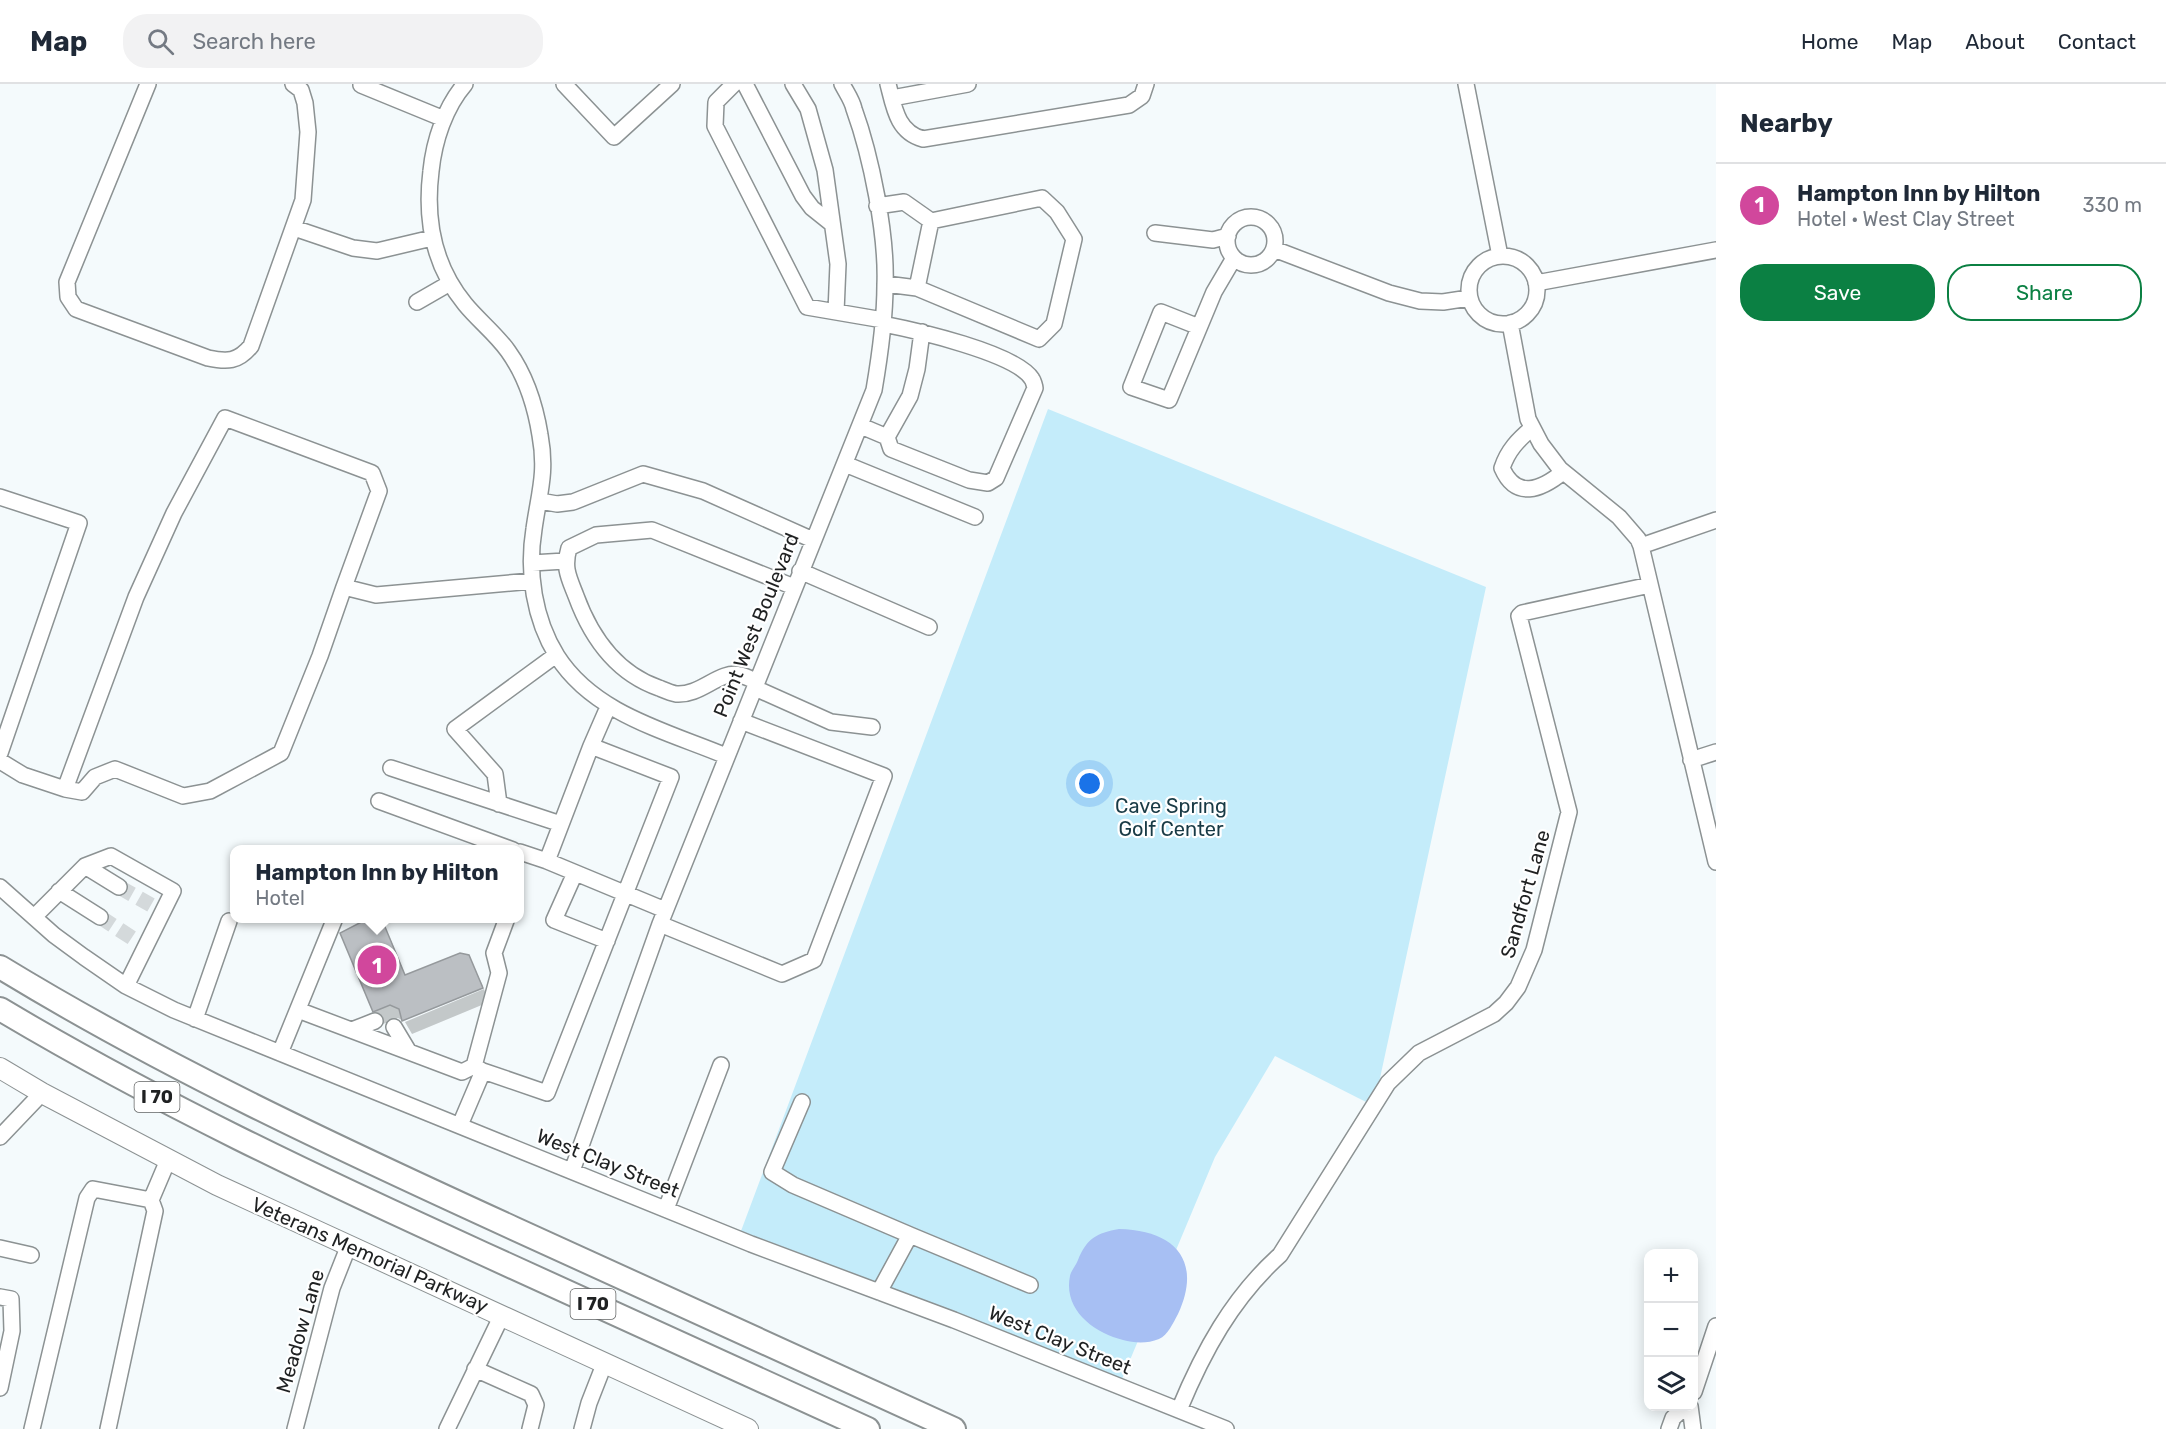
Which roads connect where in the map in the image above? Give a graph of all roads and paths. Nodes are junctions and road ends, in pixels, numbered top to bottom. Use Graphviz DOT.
graph roads {
  1 [pos="148,84"];
  2 [pos="293,84"];
  3 [pos="465,84"];
  4 [pos="564,84"];
  5 [pos="672,84"];
  6 [pos="735,84"];
  7 [pos="746,84"];
  8 [pos="793,84"];
  9 [pos="842,84"];
  10 [pos="968,84"];
  11 [pos="1146,84"];
  12 [pos="361,85"];
  13 [pos="1470,85"];
  14 [pos="890,91"];
  15 [pos="444,119"];
  16 [pos="877,206"];
  17 [pos="931,221"];
  18 [pos="832,224"];
  19 [pos="294,228"];
  20 [pos="1155,233"];
  21 [pos="1228,236"];
  22 [pos="432,238"];
  23 [pos="1274,249"];
  24 [pos="1716,250"];
  25 [pos="1500,256"];
  26 [pos="1234,258"];
  27 [pos="450,283"];
  28 [pos="1536,283"];
  29 [pos="885,284"];
  30 [pos="917,288"];
  31 [pos="1469,298"];
  32 [pos="417,302"];
  33 [pos="836,312"];
  34 [pos="883,322"];
  35 [pos="1510,323"];
  36 [pos="1199,327"];
  37 [pos="922,332"];
  38 [pos="861,426"];
  39 [pos="1533,428"];
  40 [pos="886,437"];
  41 [pos="845,464"];
  42 [pos="1563,472"];
  43 [pos="0,497"];
  44 [pos="540,501"];
  45 [pos="975,517"];
  46 [pos="1716,520"];
  47 [pos="813,540"];
  48 [pos="1641,546"];
  49 [pos="567,555"];
  50 [pos="531,563"];
  51 [pos="800,571"];
  52 [pos="532,581"];
  53 [pos="1650,585"];
  54 [pos="794,586"];
  55 [pos="344,587"];
  56 [pos="929,627"];
  57 [pos="556,655"];
  58 [pos="756,685"];
  59 [pos="608,707"];
  60 [pos="741,721"];
  61 [pos="872,727"];
  62 [pos="591,746"];
  63 [pos="1716,752"];
  64 [pos="0,753"];
  65 [pos="726,756"];
  66 [pos="1691,760"];
  67 [pos="0,761"];
  68 [pos="391,768"];
  69 [pos="65,789"];
  70 [pos="379,801"];
  71 [pos="499,804"];
  72 [pos="561,824"];
  73 [pos="502,845"];
  74 [pos="524,854"];
  75 [pos="547,861"];
  76 [pos="1716,862"];
  77 [pos="85,866"];
  78 [pos="574,873"];
  79 [pos="0,887"];
  80 [pos="119,887"];
  81 [pos="59,891"];
  82 [pos="625,894"];
  83 [pos="34,917"];
  84 [pos="100,917"];
  85 [pos="663,917"];
  86 [pos="229,921"];
  87 [pos="333,923"];
  88 [pos="505,923"];
  89 [pos="132,938"];
  90 [pos="607,941"];
  91 [pos="146,946"];
  92 [pos="0,967"];
  93 [pos="126,986"];
  94 [pos="0,1009"];
  95 [pos="298,1010"];
  96 [pos="195,1019"];
  97 [pos="375,1021"];
  98 [pos="394,1027"];
  99 [pos="352,1030"];
  100 [pos="409,1052"];
  101 [pos="280,1053"];
  102 [pos="721,1065"];
  103 [pos="0,1068"];
  104 [pos="478,1068"];
  105 [pos="42,1093"];
  106 [pos="802,1102"];
  107 [pos="460,1125"];
  108 [pos="0,1137"];
  109 [pos="168,1160"];
  110 [pos="572,1171"];
  111 [pos="151,1200"];
  112 [pos="666,1209"];
  113 [pos="910,1235"];
  114 [pos="349,1245"];
  115 [pos="0,1248"];
  116 [pos="31,1255"];
  117 [pos="1030,1285"];
  118 [pos="879,1292"];
  119 [pos="0,1297"];
  120 [pos="502,1315"];
  121 [pos="1716,1326"];
  122 [pos="605,1362"];
  123 [pos="475,1369"];
  124 [pos="1698,1380"];
  125 [pos="0,1388"];
  126 [pos="1179,1410"];
  127 [pos="1683,1411"];
  128 [pos="1689,1411"];
  129 [pos="32,1429"];
  130 [pos="108,1429"];
  131 [pos="295,1429"];
  132 [pos="447,1429"];
  133 [pos="530,1429"];
  134 [pos="582,1429"];
  135 [pos="748,1429"];
  136 [pos="868,1429"];
  137 [pos="954,1429"];
  138 [pos="1226,1429"];
  139 [pos="1669,1429"];
  140 [pos="1693,1429"];
  1 -- 19 [label="street"];
  2 -- 19 [label="street"];
  3 -- 15 [label="street"];
  4 -- 5 [label="street"];
  6 -- 33 [label="street"];
  7 -- 18 [label="street"];
  8 -- 18 [label="street"];
  9 -- 16 [label="street, Point West Boulevard"];
  10 -- 14 [label="street"];
  11 -- 14 [label="street"];
  12 -- 15 [label="street"];
  13 -- 25 [label="street"];
  15 -- 22 [label="street"];
  16 -- 17 [label="street"];
  16 -- 29 [label="street, Point West Boulevard"];
  17 -- 30 [label="street"];
  17 -- 30 [label="street"];
  18 -- 33 [label="street"];
  19 -- 22 [label="street"];
  20 -- 21 [label="street"];
  21 -- 23 [label="street"];
  21 -- 26 [label="street"];
  22 -- 27 [label="street"];
  23 -- 26 [label="street"];
  23 -- 31 [label="street"];
  24 -- 28 [label="street"];
  25 -- 28 [label="street"];
  25 -- 31 [label="street"];
  26 -- 36 [label="street"];
  27 -- 32 [label="street"];
  27 -- 44 [label="street"];
  28 -- 35 [label="street"];
  29 -- 30 [label="street"];
  29 -- 34 [label="street, Point West Boulevard"];
  31 -- 35 [label="street"];
  33 -- 34 [label="street"];
  34 -- 37 [label="street"];
  34 -- 38 [label="street, Point West Boulevard"];
  35 -- 39 [label="street"];
  36 -- 36 [label="street"];
  37 -- 40 [label="street"];
  37 -- 40 [label="street"];
  38 -- 40 [label="street"];
  38 -- 41 [label="street, Point West Boulevard"];
  39 -- 42 [label="street"];
  39 -- 42 [label="street"];
  41 -- 45 [label="street"];
  41 -- 47 [label="street, Point West Boulevard"];
  42 -- 48 [label="street"];
  43 -- 64 [label="street"];
  44 -- 47 [label="street"];
  44 -- 50 [label="street"];
  46 -- 48 [label="street"];
  47 -- 51 [label="street, Point West Boulevard"];
  48 -- 53 [label="street"];
  49 -- 50 [label="street"];
  49 -- 54 [label="street"];
  49 -- 58 [label="street"];
  50 -- 52 [label="street"];
  51 -- 54 [label="street, Point West Boulevard"];
  51 -- 56 [label="street"];
  52 -- 55 [label="street"];
  52 -- 57 [label="street"];
  53 -- 66 [label="street"];
  53 -- 126 [label="street, Sandfort Lane"];
  54 -- 58 [label="street, Point West Boulevard"];
  55 -- 69 [label="street"];
  55 -- 69 [label="street"];
  57 -- 59 [label="street"];
  57 -- 71 [label="street"];
  58 -- 60 [label="street, Point West Boulevard"];
  58 -- 61 [label="street"];
  59 -- 62 [label="street"];
  59 -- 65 [label="street"];
  60 -- 65 [label="street, Point West Boulevard"];
  60 -- 85 [label="street"];
  62 -- 72 [label="street"];
  62 -- 82 [label="street"];
  63 -- 66 [label="street"];
  65 -- 85 [label="street, Point West Boulevard"];
  66 -- 76 [label="street"];
  67 -- 69 [label="street"];
  68 -- 71 [label="street"];
  70 -- 73 [label="street"];
  71 -- 72 [label="street"];
  72 -- 75 [label="street"];
  74 -- 75 [label="street"];
  75 -- 78 [label="street"];
  77 -- 80 [label="street"];
  77 -- 81 [label="street"];
  77 -- 91 [label="street"];
  78 -- 82 [label="street"];
  78 -- 90 [label="street"];
  79 -- 83 [label="street, West Clay Street"];
  81 -- 83 [label="street"];
  81 -- 84 [label="street"];
  82 -- 85 [label="street"];
  82 -- 90 [label="street"];
  83 -- 93 [label="street, West Clay Street"];
  85 -- 110 [label="street, Point West Boulevard"];
  86 -- 96 [label="street"];
  87 -- 95 [label="street"];
  88 -- 104 [label="street"];
  89 -- 91 [label="street"];
  90 -- 104 [label="street"];
  91 -- 93 [label="street"];
  92 -- 137 [label="highway, I 70"];
  93 -- 96 [label="street, West Clay Street"];
  94 -- 136 [label="highway, I 70"];
  95 -- 99 [label="street"];
  95 -- 101 [label="street"];
  96 -- 101 [label="street, West Clay Street"];
  97 -- 99 [label="street"];
  98 -- 100 [label="street"];
  99 -- 100 [label="street"];
  100 -- 104 [label="street"];
  101 -- 107 [label="street, West Clay Street"];
  102 -- 112 [label="street"];
  103 -- 105 [label="main road, Veterans Memorial Parkway"];
  104 -- 107 [label="street"];
  105 -- 108 [label="street"];
  105 -- 109 [label="main road, Veterans Memorial Parkway"];
  106 -- 113 [label="street"];
  107 -- 110 [label="street, West Clay Street"];
  109 -- 111 [label="street"];
  109 -- 114 [label="main road, Veterans Memorial Parkway"];
  110 -- 112 [label="street, West Clay Street"];
  111 -- 129 [label="street"];
  111 -- 130 [label="street"];
  112 -- 118 [label="street, West Clay Street"];
  113 -- 117 [label="street"];
  113 -- 118 [label="street"];
  114 -- 120 [label="main road, Veterans Memorial Parkway"];
  114 -- 131 [label="street, Meadow Lane"];
  115 -- 116 [label="street"];
  118 -- 126 [label="street, West Clay Street"];
  119 -- 125 [label="street"];
  120 -- 122 [label="main road, Veterans Memorial Parkway"];
  120 -- 123 [label="street"];
  121 -- 124 [label="street"];
  122 -- 134 [label="street"];
  122 -- 135 [label="main road, Veterans Memorial Parkway"];
  123 -- 132 [label="street"];
  123 -- 133 [label="street"];
  126 -- 138 [label="street, West Clay Street"];
  127 -- 139 [label="street"];
  128 -- 140 [label="street"];
}
